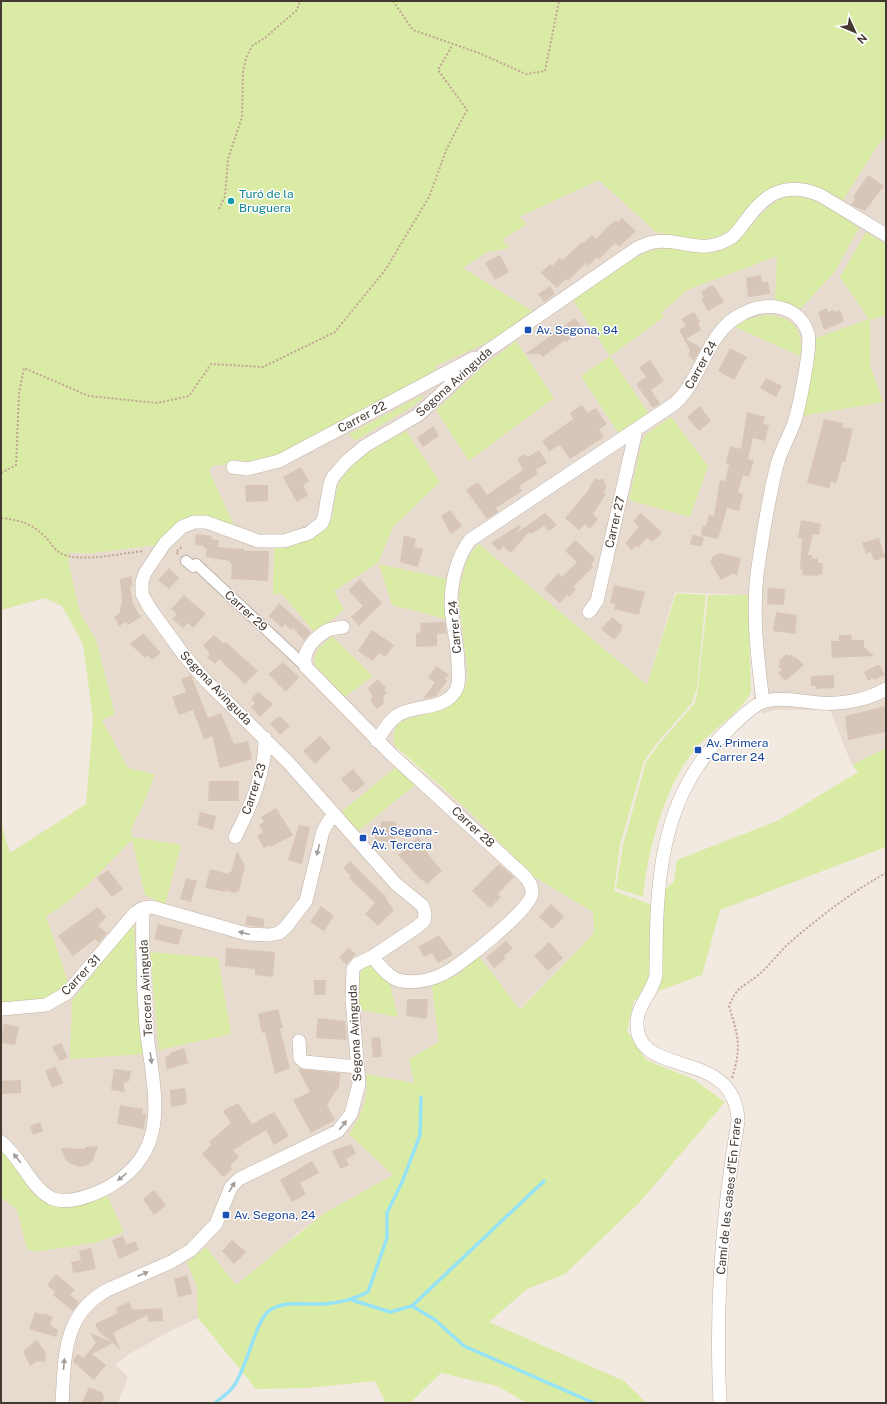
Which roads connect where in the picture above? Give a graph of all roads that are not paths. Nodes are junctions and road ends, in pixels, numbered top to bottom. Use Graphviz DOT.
graph roads {
  1 [pos="886,235"];
  2 [pos="486,352"];
  3 [pos="636,430"];
  4 [pos="233,467"];
  5 [pos="186,561"];
  6 [pos="589,612"];
  7 [pos="344,627"];
  8 [pos="306,667"];
  9 [pos="886,689"];
  10 [pos="763,702"];
  11 [pos="265,738"];
  12 [pos="377,741"];
  13 [pos="333,814"];
  14 [pos="235,837"];
  15 [pos="144,908"];
  16 [pos="372,957"];
  17 [pos="1,1009"];
  18 [pos="299,1041"];
  19 [pos="358,1067"];
  20 [pos="1,1142"];
  21 [pos="62,1403"];
  22 [pos="720,1403"];
  1 -- 2 [label="street, Segona Avinguda"];
  2 -- 4 [label="street, Carrer 22"];
  2 -- 11 [label="street, Segona Avinguda"];
  3 -- 6 [label="street, Carrer 27"];
  3 -- 10 [label="street, Carrer 24"];
  3 -- 12 [label="street, Carrer 24"];
  5 -- 8 [label="street, Carrer 29"];
  7 -- 8 [label="street"];
  8 -- 12 [label="street, Carrer 28"];
  9 -- 10 [label="street"];
  10 -- 22 [label="street, Camí de les cases d'En Frare"];
  11 -- 13 [label="street, Segona Avinguda"];
  11 -- 14 [label="street, Carrer 23"];
  12 -- 16 [label="street, Carrer 28"];
  13 -- 15 [label="street, one-way"];
  13 -- 16 [label="street, Segona Avinguda"];
  15 -- 17 [label="street, Carrer 31"];
  15 -- 20 [label="street, Tercera Avinguda, one-way"];
  16 -- 19 [label="street, Segona Avinguda"];
  18 -- 19 [label="street"];
  21 -- 19 [label="street, Segona Avinguda, one-way"];
}
